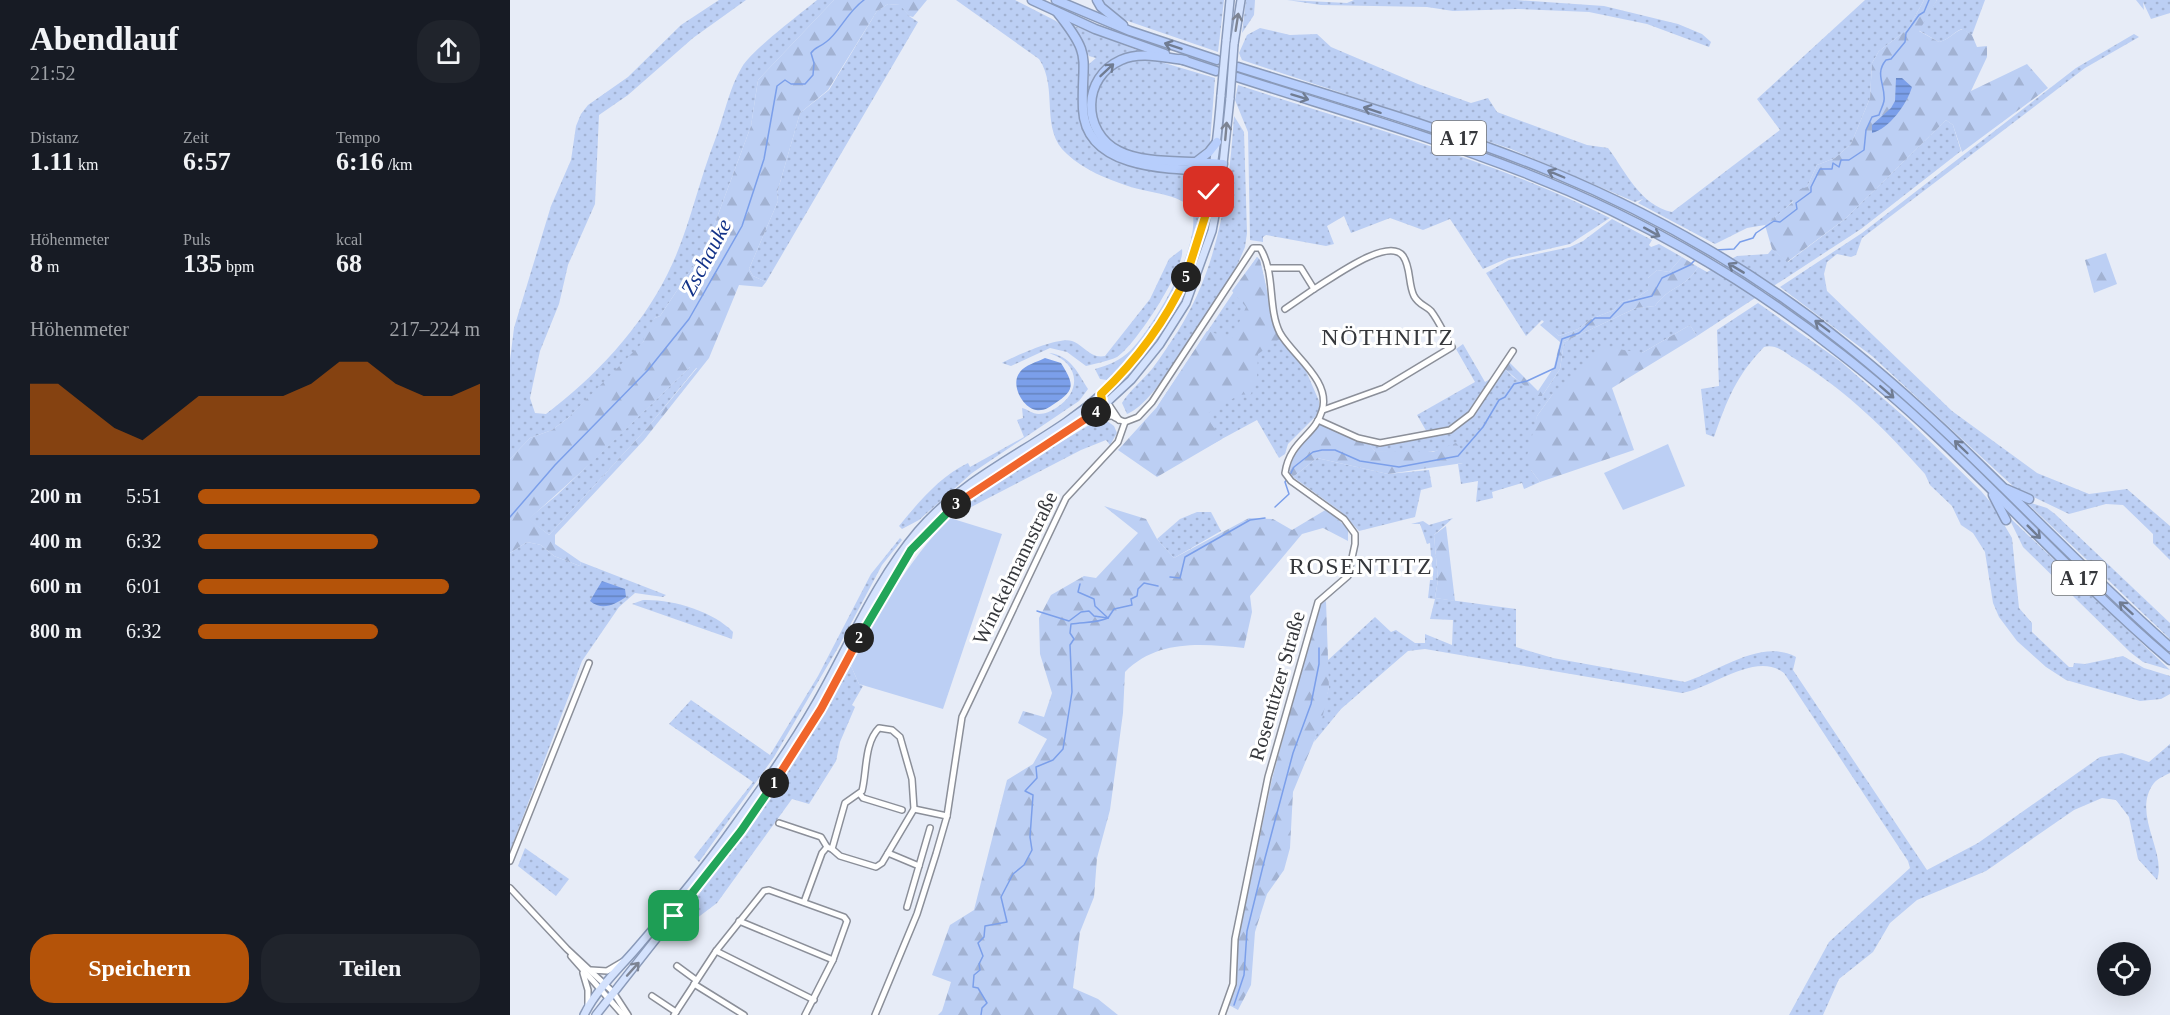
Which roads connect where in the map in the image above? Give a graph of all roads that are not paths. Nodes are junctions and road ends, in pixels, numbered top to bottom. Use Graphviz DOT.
graph roads {
  1 [pos="1032,0"];
  2 [pos="1056,0"];
  3 [pos="1097,0"];
  4 [pos="1230,0"];
  5 [pos="1241,0"];
  6 [pos="1057,12"];
  7 [pos="1130,31"];
  8 [pos="1230,43"];
  9 [pos="1185,60"];
  10 [pos="1217,60"];
  11 [pos="1238,67"];
  12 [pos="1216,70"];
  13 [pos="1237,77"];
  14 [pos="1217,142"];
  15 [pos="1192,165"];
  16 [pos="1213,167"];
  17 [pos="1223,168"];
  18 [pos="1209,192"];
  19 [pos="1268,268"];
  20 [pos="1314,289"];
  21 [pos="1286,309"];
  22 [pos="1513,351"];
  23 [pos="1101,394"];
  24 [pos="1105,404"];
  25 [pos="1323,410"];
  26 [pos="1111,416"];
  27 [pos="1087,418"];
  28 [pos="1318,420"];
  29 [pos="1122,421"];
  30 [pos="2003,488"];
  31 [pos="1992,491"];
  32 [pos="2029,499"];
  33 [pos="2006,520"];
  34 [pos="2170,647"];
  35 [pos="2170,660"];
  36 [pos="589,663"];
  37 [pos="860,794"];
  38 [pos="914,809"];
  39 [pos="902,810"];
  40 [pos="947,816"];
  41 [pos="779,823"];
  42 [pos="930,828"];
  43 [pos="830,848"];
  44 [pos="888,853"];
  45 [pos="510,861"];
  46 [pos="919,866"];
  47 [pos="510,888"];
  48 [pos="804,902"];
  49 [pos="908,907"];
  50 [pos="739,921"];
  51 [pos="716,951"];
  52 [pos="628,958"];
  53 [pos="833,960"];
  54 [pos="677,966"];
  55 [pos="586,971"];
  56 [pos="695,982"];
  57 [pos="603,988"];
  58 [pos="610,995"];
  59 [pos="652,996"];
  60 [pos="814,1000"];
  61 [pos="588,1006"];
  62 [pos="677,1013"];
  63 [pos="584,1015"];
  64 [pos="596,1015"];
  65 [pos="623,1015"];
  66 [pos="628,1015"];
  67 [pos="744,1015"];
  68 [pos="805,1015"];
  69 [pos="875,1015"];
  70 [pos="1222,1015"];
  1 -- 6 [label="highway"];
  2 -- 7 [label="highway"];
  3 -- 7 [label="highway"];
  4 -- 8 [label="main road"];
  8 -- 5 [label="main road, one-way"];
  6 -- 9 [label="highway"];
  6 -- 15 [label="highway"];
  10 -- 7 [label="highway, one-way"];
  8 -- 14 [label="main road, bridge"];
  17 -- 8 [label="main road, one-way, bridge"];
  9 -- 12 [label="highway"];
  15 -- 9 [label="highway, one-way"];
  30 -- 11 [label="highway, A 17, one-way"];
  13 -- 31 [label="highway, A 17, one-way"];
  14 -- 15 [label="highway"];
  14 -- 16 [label="main road"];
  15 -- 16 [label="highway"];
  15 -- 18 [label="highway"];
  16 -- 17 [label="highway"];
  16 -- 18 [label="main road"];
  17 -- 24 [label="main road"];
  18 -- 23 [label="main road"];
  19 -- 20 [label="street"];
  19 -- 25 [label="street"];
  19 -- 29 [label="street, Winckelmannstraße"];
  20 -- 21 [label="street"];
  20 -- 25 [label="street"];
  22 -- 28 [label="street"];
  23 -- 24 [label="street"];
  23 -- 52 [label="main road"];
  24 -- 26 [label="street"];
  24 -- 27 [label="main road"];
  24 -- 29 [label="street"];
  25 -- 28 [label="street, Rosentitzer Straße"];
  26 -- 27 [label="street"];
  26 -- 29 [label="street"];
  58 -- 27 [label="main road, one-way"];
  28 -- 70 [label="street, Rosentitzer Straße"];
  29 -- 40 [label="street, Winckelmannstraße"];
  30 -- 32 [label="highway"];
  34 -- 30 [label="highway, A 17, one-way"];
  31 -- 33 [label="highway"];
  31 -- 35 [label="highway, A 17, one-way"];
  36 -- 45 [label="street"];
  37 -- 38 [label="street"];
  37 -- 39 [label="street"];
  37 -- 43 [label="street"];
  38 -- 40 [label="street"];
  38 -- 44 [label="street"];
  40 -- 69 [label="street, Winckelmannstraße"];
  41 -- 43 [label="street"];
  42 -- 46 [label="street"];
  43 -- 44 [label="street"];
  43 -- 48 [label="street"];
  44 -- 46 [label="street"];
  46 -- 49 [label="street"];
  47 -- 55 [label="street"];
  48 -- 50 [label="street"];
  48 -- 53 [label="street"];
  50 -- 51 [label="street"];
  50 -- 53 [label="street"];
  51 -- 56 [label="street"];
  51 -- 60 [label="street"];
  52 -- 55 [label="street"];
  52 -- 57 [label="main road"];
  53 -- 60 [label="street"];
  54 -- 56 [label="street"];
  55 -- 57 [label="street"];
  55 -- 61 [label="street"];
  56 -- 62 [label="street"];
  56 -- 67 [label="street"];
  57 -- 58 [label="street"];
  57 -- 61 [label="main road"];
  58 -- 64 [label="main road"];
  58 -- 65 [label="street"];
  58 -- 66 [label="street"];
  59 -- 62 [label="street"];
  60 -- 68 [label="street"];
  61 -- 63 [label="main road"];
}
